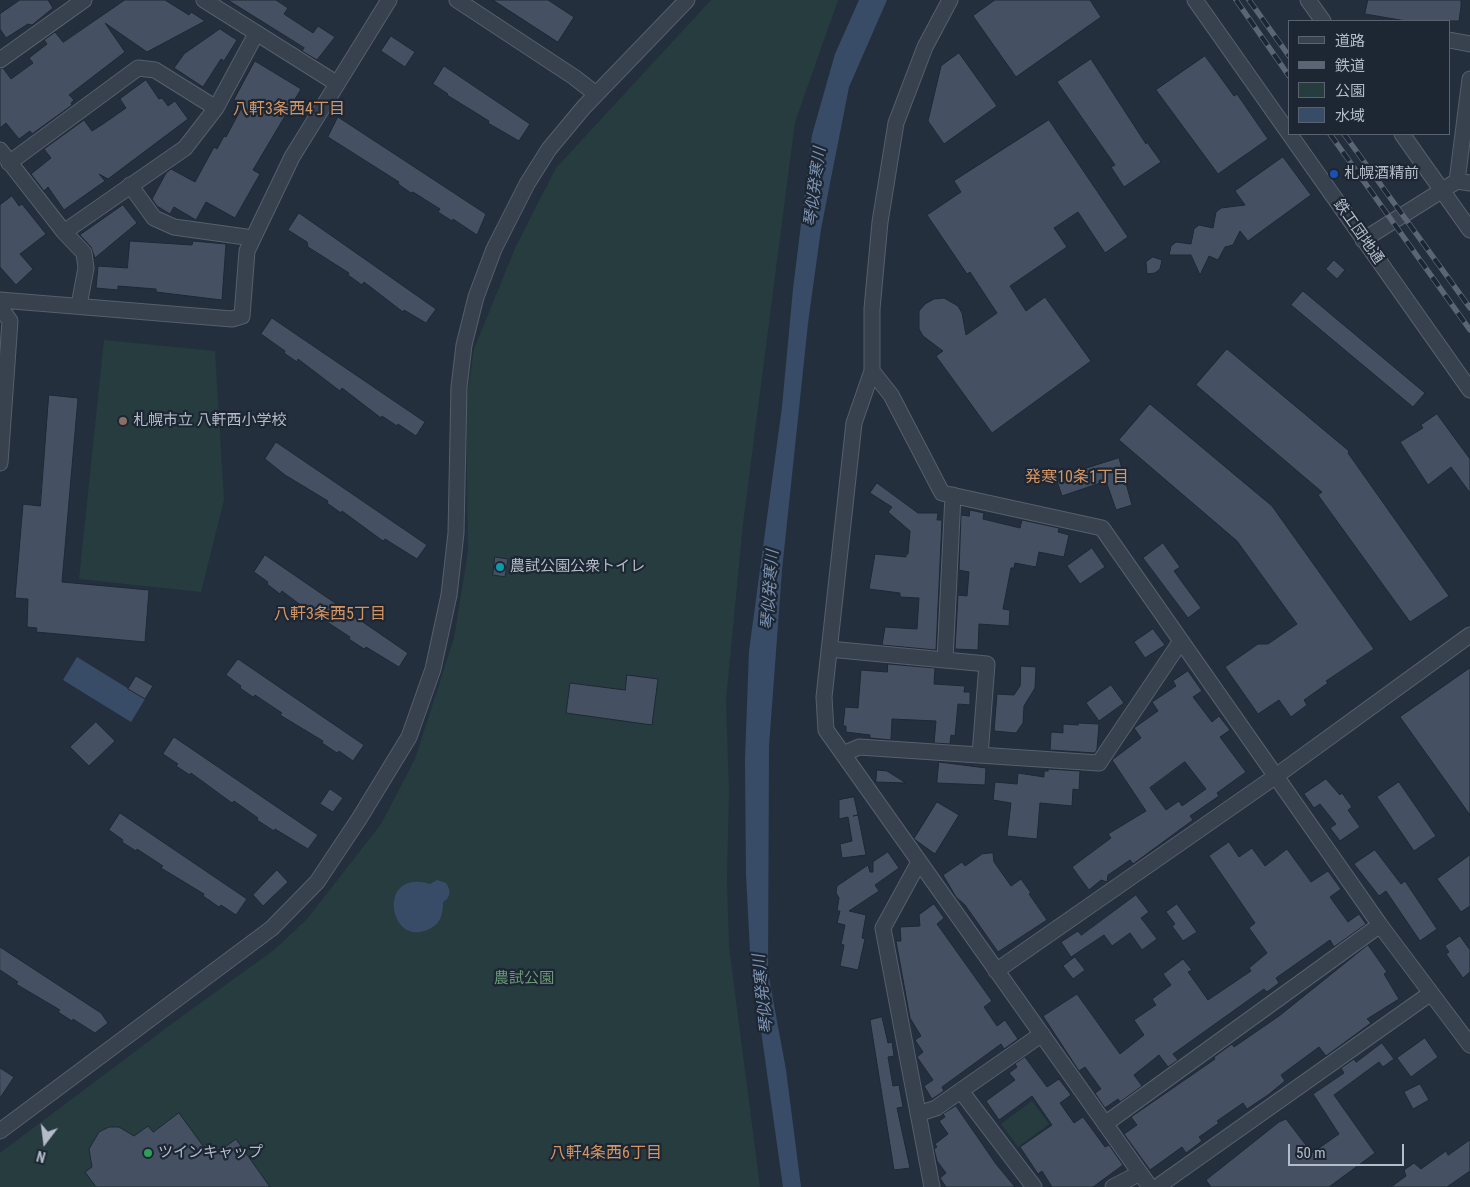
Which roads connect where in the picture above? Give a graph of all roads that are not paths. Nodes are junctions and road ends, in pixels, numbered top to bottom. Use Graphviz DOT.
graph roads {
  1 [pos="84,0"];
  2 [pos="204,0"];
  3 [pos="389,0"];
  4 [pos="457,0"];
  5 [pos="687,0"];
  6 [pos="950,0"];
  7 [pos="1195,0"];
  8 [pos="1308,0"];
  9 [pos="1323,20"];
  10 [pos="256,34"];
  11 [pos="1450,40"];
  12 [pos="1470,44"];
  13 [pos="0,60"];
  14 [pos="1470,79"];
  15 [pos="336,83"];
  16 [pos="596,94"];
  17 [pos="216,108"];
  18 [pos="1288,133"];
  19 [pos="1290,135"];
  20 [pos="1403,135"];
  21 [pos="0,150"];
  22 [pos="9,163"];
  23 [pos="1463,182"];
  24 [pos="130,185"];
  25 [pos="1442,190"];
  26 [pos="1470,230"];
  27 [pos="64,232"];
  28 [pos="253,238"];
  29 [pos="1363,240"];
  30 [pos="0,300"];
  31 [pos="79,305"];
  32 [pos="0,307"];
  33 [pos="872,371"];
  34 [pos="1470,390"];
  35 [pos="2,394"];
  36 [pos="0,463"];
  37 [pos="953,495"];
  38 [pos="1470,635"];
  39 [pos="1181,641"];
  40 [pos="830,649"];
  41 [pos="945,660"];
  42 [pos="843,754"];
  43 [pos="980,755"];
  44 [pos="1276,776"];
  45 [pos="919,862"];
  46 [pos="1380,925"];
  47 [pos="996,971"];
  48 [pos="1431,993"];
  49 [pos="1042,1034"];
  50 [pos="1470,1045"];
  51 [pos="961,1090"];
  52 [pos="918,1114"];
  53 [pos="1105,1124"];
  54 [pos="0,1131"];
  55 [pos="1140,1173"];
  56 [pos="932,1187"];
  57 [pos="1034,1187"];
  58 [pos="1113,1187"];
  59 [pos="1150,1187"];
  60 [pos="1157,1187"];
  1 -- 13 [label="street"];
  2 -- 10 [label="street"];
  3 -- 15 [label="street"];
  4 -- 16 [label="street"];
  5 -- 16 [label="street"];
  6 -- 33 [label="street"];
  7 -- 18 [label="street, 鉄工団地通"];
  8 -- 9 [label="street"];
  10 -- 15 [label="street"];
  10 -- 17 [label="street"];
  11 -- 12 [label="street"];
  14 -- 23 [label="street"];
  15 -- 28 [label="street"];
  16 -- 54 [label="street"];
  17 -- 22 [label="street"];
  17 -- 24 [label="street"];
  19 -- 29 [label="street, 鉄工団地通"];
  20 -- 25 [label="street"];
  21 -- 22 [label="street"];
  22 -- 27 [label="street"];
  23 -- 25 [label="street"];
  24 -- 27 [label="street"];
  24 -- 28 [label="street"];
  25 -- 26 [label="street"];
  25 -- 29 [label="street"];
  27 -- 31 [label="street"];
  28 -- 31 [label="street"];
  29 -- 34 [label="street, 鉄工団地通"];
  30 -- 31 [label="street"];
  32 -- 35 [label="street"];
  33 -- 37 [label="street"];
  33 -- 40 [label="street"];
  35 -- 36 [label="street"];
  37 -- 39 [label="street"];
  37 -- 41 [label="street"];
  38 -- 44 [label="street"];
  39 -- 43 [label="street"];
  39 -- 44 [label="street"];
  40 -- 41 [label="street"];
  40 -- 42 [label="street"];
  41 -- 43 [label="street"];
  42 -- 43 [label="street"];
  42 -- 45 [label="street"];
  44 -- 46 [label="street"];
  44 -- 47 [label="street"];
  45 -- 47 [label="street"];
  45 -- 52 [label="street"];
  46 -- 48 [label="street"];
  46 -- 53 [label="street"];
  47 -- 49 [label="street"];
  48 -- 50 [label="street"];
  48 -- 60 [label="street"];
  49 -- 51 [label="street"];
  49 -- 53 [label="street"];
  51 -- 52 [label="street"];
  51 -- 57 [label="street"];
  52 -- 56 [label="street"];
  53 -- 55 [label="street"];
  55 -- 58 [label="street"];
  55 -- 59 [label="street"];
}
